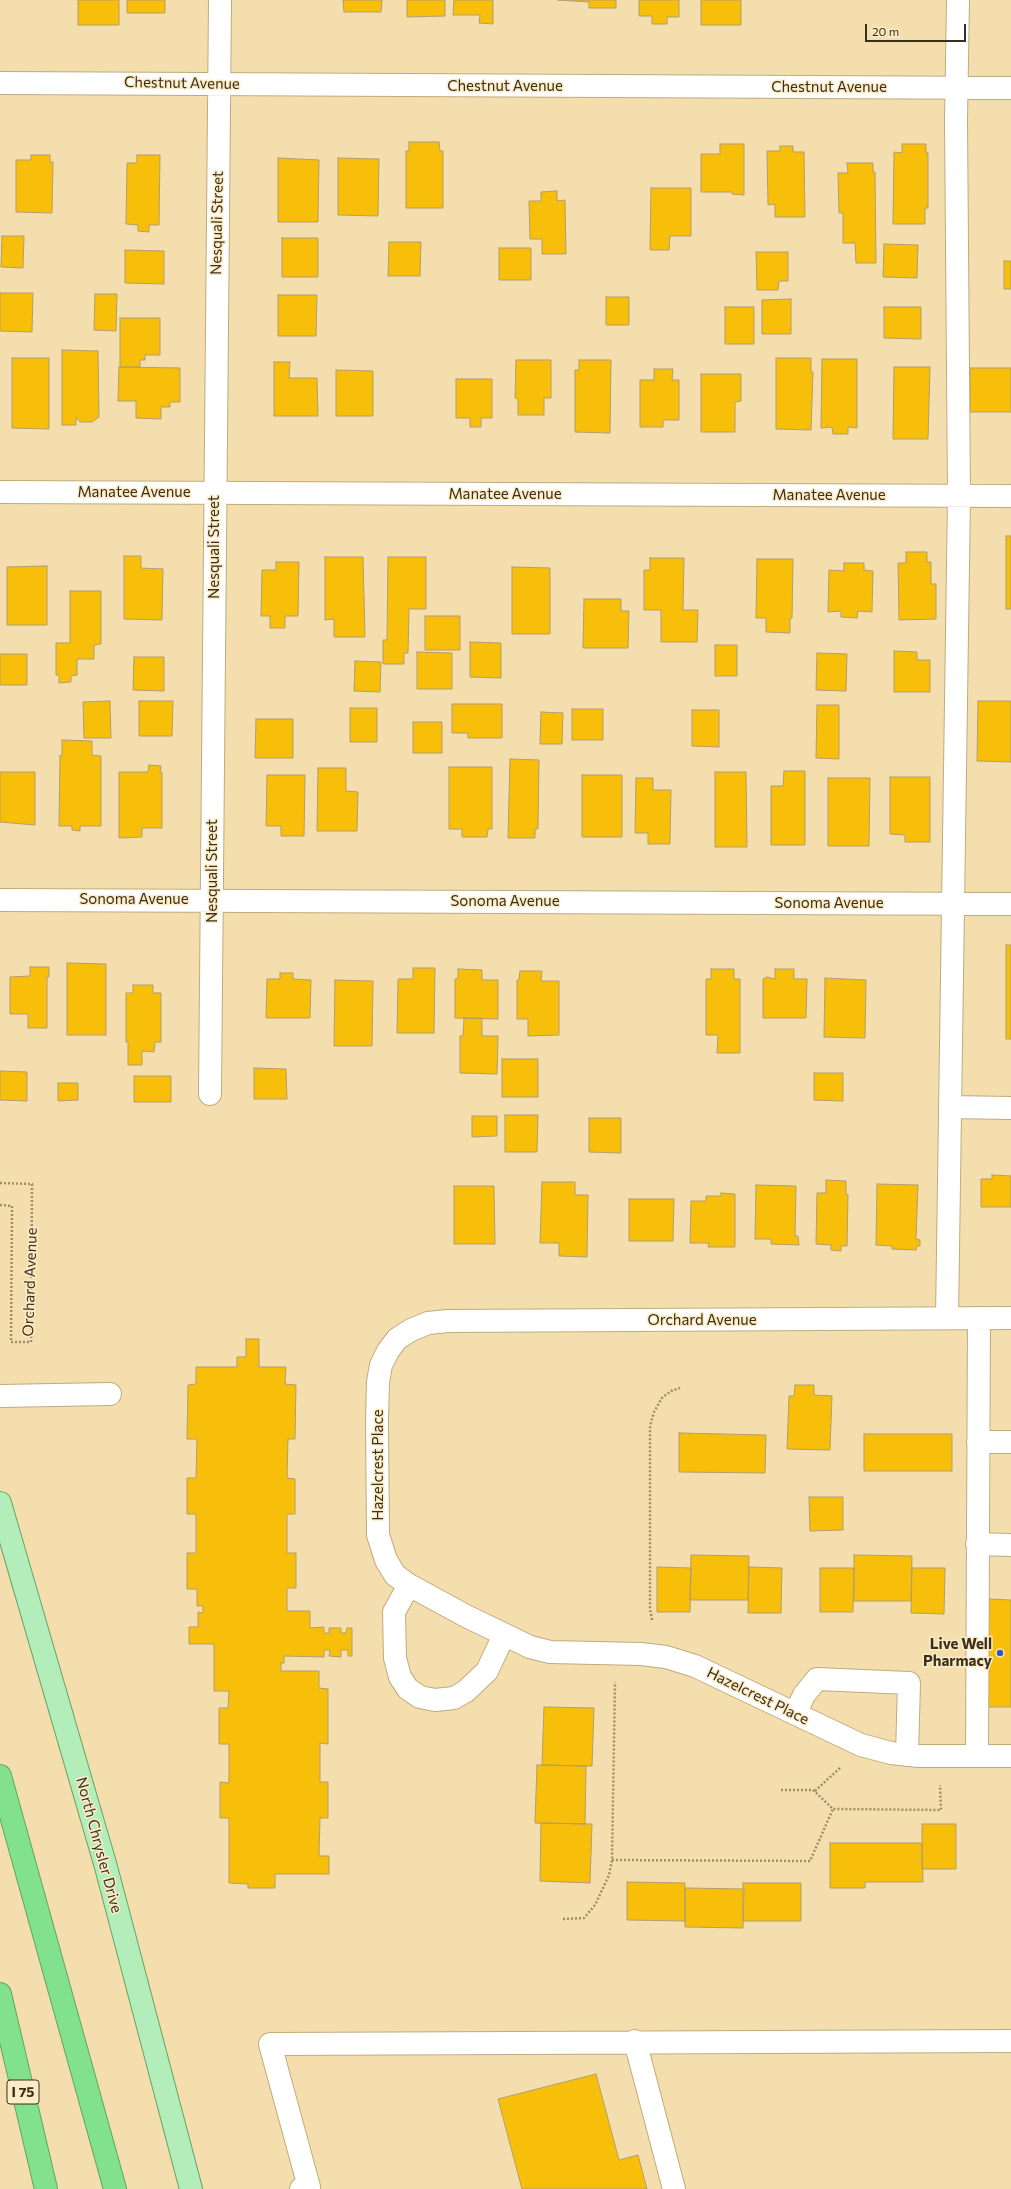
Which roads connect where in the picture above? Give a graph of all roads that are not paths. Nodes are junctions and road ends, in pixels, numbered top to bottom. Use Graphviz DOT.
graph roads {
  1 [pos="220,0"];
  2 [pos="958,0"];
  3 [pos="0,83"];
  4 [pos="219,84"];
  5 [pos="957,88"];
  6 [pos="1011,88"];
  7 [pos="0,492"];
  8 [pos="214,493"];
  9 [pos="959,496"];
  10 [pos="1011,496"];
  11 [pos="212,899"];
  12 [pos="0,900"];
  13 [pos="954,903"];
  14 [pos="1011,904"];
  15 [pos="210,1094"];
  16 [pos="950,1107"];
  17 [pos="1011,1108"];
  18 [pos="947,1318"];
  19 [pos="979,1318"];
  20 [pos="1011,1318"];
  21 [pos="397,1340"];
  22 [pos="110,1394"];
  23 [pos="0,1396"];
  24 [pos="978,1442"];
  25 [pos="1011,1442"];
  26 [pos="0,1503"];
  27 [pos="978,1544"];
  28 [pos="1011,1545"];
  29 [pos="409,1584"];
  30 [pos="504,1636"];
  31 [pos="795,1714"];
  32 [pos="907,1755"];
  33 [pos="977,1756"];
  34 [pos="1011,1756"];
  35 [pos="0,1776"];
  36 [pos="0,1994"];
  37 [pos="1011,2041"];
  38 [pos="635,2042"];
  39 [pos="46,2189"];
  40 [pos="114,2189"];
  41 [pos="191,2189"];
  42 [pos="301,2189"];
  43 [pos="674,2189"];
  1 -- 4 [label="street, Nesquali Street"];
  2 -- 5 [label="street"];
  3 -- 4 [label="street, Chestnut Avenue"];
  4 -- 5 [label="street, Chestnut Avenue"];
  4 -- 8 [label="street, Nesquali Street"];
  5 -- 6 [label="street, Chestnut Avenue"];
  5 -- 9 [label="street"];
  7 -- 8 [label="street, Manatee Avenue"];
  8 -- 9 [label="street, Manatee Avenue"];
  8 -- 11 [label="street, Nesquali Street"];
  9 -- 10 [label="street, Manatee Avenue"];
  9 -- 13 [label="street"];
  11 -- 12 [label="street, Sonoma Avenue"];
  11 -- 13 [label="street, Sonoma Avenue"];
  11 -- 15 [label="street, Nesquali Street"];
  13 -- 14 [label="street, Sonoma Avenue"];
  13 -- 16 [label="street"];
  16 -- 17 [label="street"];
  16 -- 18 [label="street"];
  18 -- 19 [label="street, Orchard Avenue"];
  18 -- 21 [label="street, Orchard Avenue"];
  19 -- 20 [label="street, Orchard Avenue"];
  19 -- 24 [label="street"];
  21 -- 29 [label="street, Hazelcrest Place"];
  22 -- 23 [label="street"];
  24 -- 25 [label="street"];
  24 -- 27 [label="street"];
  26 -- 41 [label="main road, North Chrysler Drive"];
  27 -- 28 [label="street"];
  27 -- 33 [label="street"];
  29 -- 30 [label="street, Hazelcrest Place"];
  29 -- 30 [label="street"];
  30 -- 31 [label="street, Hazelcrest Place"];
  31 -- 32 [label="street, Hazelcrest Place"];
  31 -- 32 [label="street"];
  32 -- 33 [label="street, Hazelcrest Place"];
  33 -- 34 [label="street, Hazelcrest Place"];
  35 -- 40 [label="highway"];
  36 -- 39 [label="highway, I 75"];
  37 -- 38 [label="street"];
  38 -- 42 [label="street"];
  38 -- 43 [label="street"];
}
